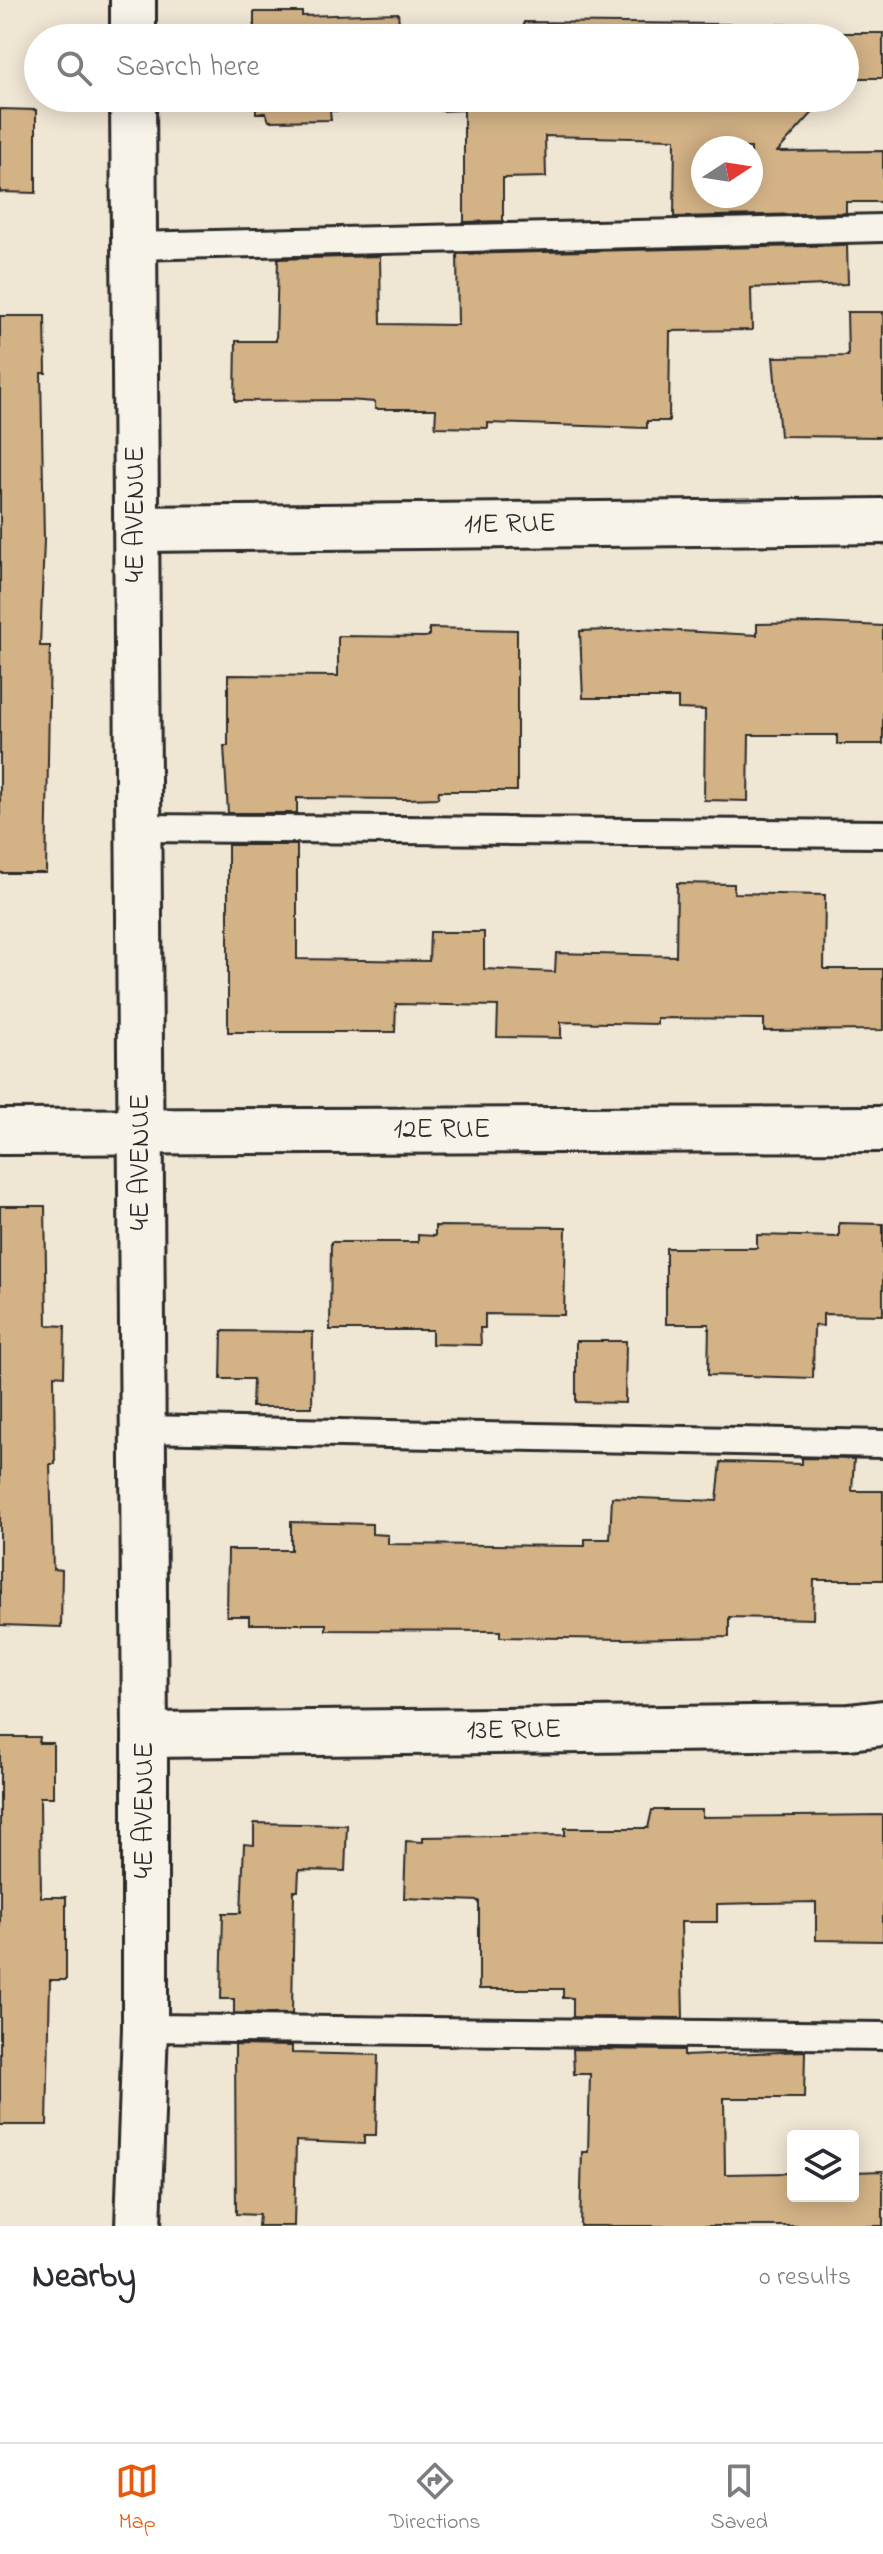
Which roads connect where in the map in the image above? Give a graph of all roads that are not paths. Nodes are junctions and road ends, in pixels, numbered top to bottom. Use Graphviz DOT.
graph roads {
  1 [pos="133,0"];
  2 [pos="133,24"];
  3 [pos="133,112"];
  4 [pos="883,228"];
  5 [pos="134,246"];
  6 [pos="883,521"];
  7 [pos="137,529"];
  8 [pos="137,828"];
  9 [pos="883,834"];
  10 [pos="883,1129"];
  11 [pos="141,1131"];
  12 [pos="0,1132"];
  13 [pos="141,1429"];
  14 [pos="883,1444"];
  15 [pos="883,1723"];
  16 [pos="145,1735"];
  17 [pos="145,2028"];
  18 [pos="883,2036"];
  19 [pos="138,2226"];
  1 -- 2 [label="street"];
  3 -- 5 [label="street, 4E AVENUE"];
  4 -- 5 [label="lane"];
  5 -- 7 [label="street, 4E AVENUE"];
  6 -- 7 [label="street, 11E RUE"];
  7 -- 8 [label="street, 4E AVENUE"];
  8 -- 9 [label="lane"];
  8 -- 11 [label="street, 4E AVENUE"];
  10 -- 11 [label="street, 12E RUE"];
  11 -- 12 [label="street, 12E RUE"];
  11 -- 13 [label="street, 4E AVENUE"];
  13 -- 14 [label="lane"];
  13 -- 16 [label="street, 4E AVENUE"];
  15 -- 16 [label="street, 13E RUE"];
  16 -- 17 [label="street, 4E AVENUE"];
  17 -- 18 [label="lane"];
  17 -- 19 [label="street, 4E AVENUE"];
}
